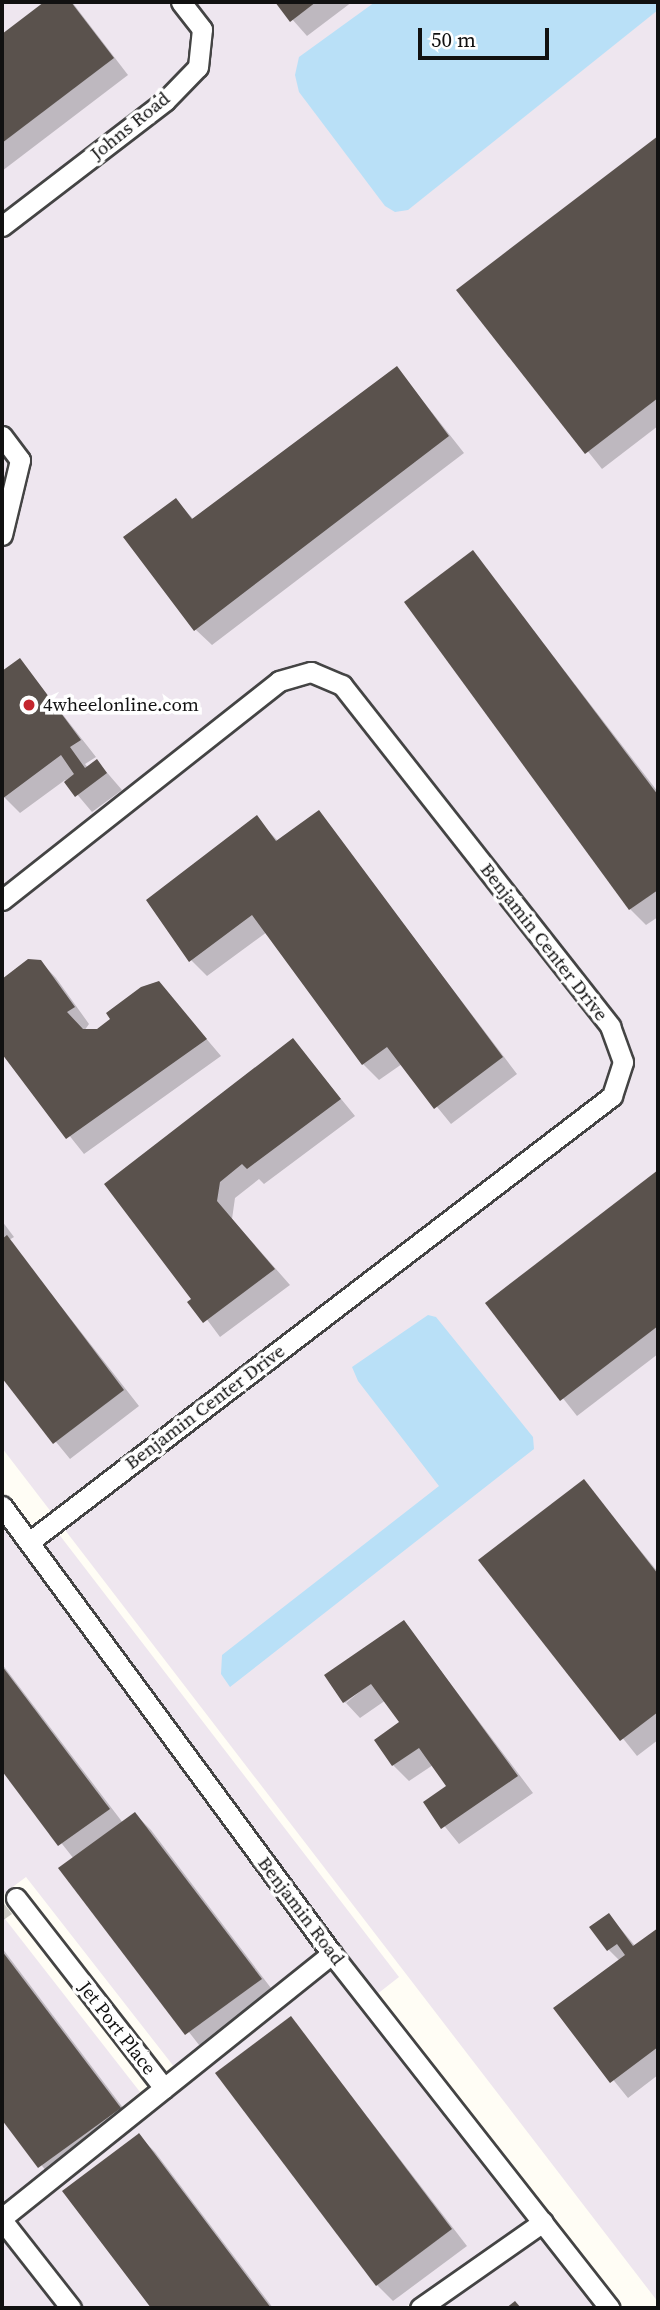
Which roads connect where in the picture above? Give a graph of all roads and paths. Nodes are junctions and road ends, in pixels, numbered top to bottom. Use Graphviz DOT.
graph roads {
  1 [pos="181,2"];
  2 [pos="2,226"];
  3 [pos="2,436"];
  4 [pos="2,535"];
  5 [pos="2,900"];
  6 [pos="2,1506"];
  7 [pos="29,1542"];
  8 [pos="16,1898"];
  9 [pos="332,1954"];
  10 [pos="163,2088"];
  11 [pos="2,2219"];
  12 [pos="543,2222"];
  13 [pos="71,2308"];
  14 [pos="421,2308"];
  15 [pos="610,2308"];
  1 -- 2 [label="street, Johns Road"];
  3 -- 4 [label="street"];
  5 -- 7 [label="street, Benjamin Center Drive"];
  6 -- 7 [label="street, Benjamin Road"];
  7 -- 9 [label="street, Benjamin Road"];
  8 -- 10 [label="street, Jet Port Place"];
  9 -- 10 [label="street, Jet Port Place"];
  9 -- 12 [label="street, Benjamin Road"];
  10 -- 11 [label="street"];
  11 -- 13 [label="street"];
  12 -- 14 [label="street"];
  12 -- 15 [label="street, Benjamin Road"];
}
